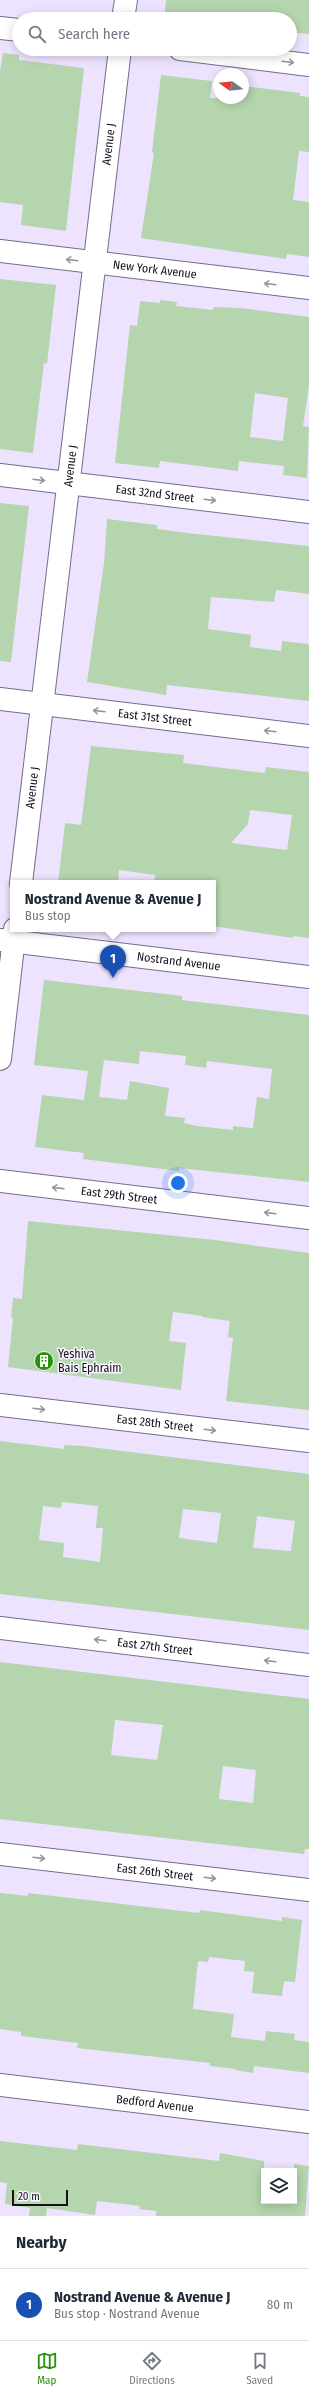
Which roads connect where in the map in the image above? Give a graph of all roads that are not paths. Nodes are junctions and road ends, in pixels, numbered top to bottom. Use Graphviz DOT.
graph roads {
  1 [pos="126,0"];
  2 [pos="124,12"];
  3 [pos="0,28"];
  4 [pos="12,29"];
  5 [pos="119,56"];
  6 [pos="236,56"];
  7 [pos="309,65"];
  8 [pos="0,251"];
  9 [pos="94,263"];
  10 [pos="309,288"];
  11 [pos="0,475"];
  12 [pos="68,484"];
  13 [pos="309,512"];
  14 [pos="0,699"];
  15 [pos="42,704"];
  16 [pos="309,736"];
  17 [pos="21,880"];
  18 [pos="10,937"];
  19 [pos="309,977"];
  20 [pos="0,1059"];
  21 [pos="0,1181"];
  22 [pos="309,1218"];
  23 [pos="0,1405"];
  24 [pos="309,1442"];
  25 [pos="0,1628"];
  26 [pos="309,1665"];
  27 [pos="0,1854"];
  28 [pos="309,1890"];
  29 [pos="0,2085"];
  30 [pos="309,2122"];
  1 -- 2 [label="street"];
  3 -- 4 [label="street"];
  5 -- 9 [label="street, Avenue J"];
  6 -- 7 [label="street, one-way"];
  9 -- 8 [label="street, New York Avenue, one-way"];
  10 -- 9 [label="street, New York Avenue, one-way"];
  9 -- 12 [label="street, Avenue J"];
  11 -- 12 [label="street, East 32nd Street, one-way"];
  12 -- 13 [label="street, East 32nd Street, one-way"];
  12 -- 15 [label="street, Avenue J"];
  14 -- 15 [label="street, East 31st Street"];
  16 -- 15 [label="street, East 31st Street, one-way"];
  15 -- 17 [label="street, Avenue J"];
  18 -- 19 [label="street, Nostrand Avenue"];
  18 -- 20 [label="street"];
  22 -- 21 [label="street, East 29th Street, one-way"];
  23 -- 24 [label="street, East 28th Street, one-way"];
  26 -- 25 [label="street, East 27th Street, one-way"];
  27 -- 28 [label="street, East 26th Street, one-way"];
  29 -- 30 [label="street, Bedford Avenue"];
}
